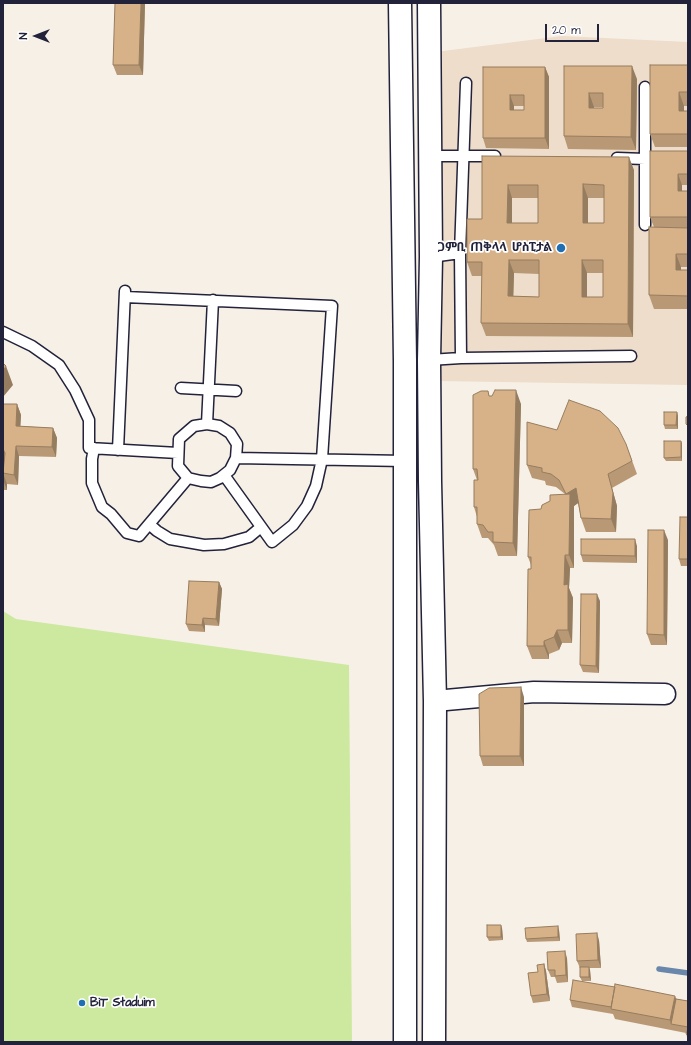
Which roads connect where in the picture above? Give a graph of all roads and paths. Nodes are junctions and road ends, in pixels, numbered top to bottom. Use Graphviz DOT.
graph roads {
  1 [pos="400,3"];
  2 [pos="429,3"];
  3 [pos="466,82"];
  4 [pos="645,87"];
  5 [pos="403,156"];
  6 [pos="429,156"];
  7 [pos="463,156"];
  8 [pos="502,156"];
  9 [pos="605,158"];
  10 [pos="645,159"];
  11 [pos="646,225"];
  12 [pos="460,254"];
  13 [pos="431,257"];
  14 [pos="213,300"];
  15 [pos="3,332"];
  16 [pos="631,356"];
  17 [pos="461,358"];
  18 [pos="429,360"];
  19 [pos="405,361"];
  20 [pos="181,388"];
  21 [pos="210,389"];
  22 [pos="236,391"];
  23 [pos="207,424"];
  24 [pos="94,448"];
  25 [pos="118,450"];
  26 [pos="178,453"];
  27 [pos="236,458"];
  28 [pos="322,459"];
  29 [pos="405,461"];
  30 [pos="224,475"];
  31 [pos="188,478"];
  32 [pos="149,524"];
  33 [pos="261,527"];
  34 [pos="665,694"];
  35 [pos="435,701"];
  36 [pos="406,708"];
  37 [pos="405,1042"];
  38 [pos="434,1042"];
  1 -- 5 [label="street"];
  2 -- 6 [label="street"];
  3 -- 7 [label="lane"];
  4 -- 10 [label="lane"];
  5 -- 6 [label="street"];
  5 -- 19 [label="street"];
  6 -- 7 [label="lane"];
  6 -- 13 [label="street"];
  7 -- 8 [label="lane"];
  7 -- 12 [label="lane"];
  9 -- 10 [label="lane"];
  10 -- 11 [label="lane"];
  12 -- 13 [label="lane"];
  12 -- 17 [label="lane"];
  13 -- 18 [label="street"];
  14 -- 21 [label="lane"];
  14 -- 25 [label="lane"];
  14 -- 28 [label="lane"];
  15 -- 24 [label="lane"];
  16 -- 17 [label="lane"];
  17 -- 18 [label="lane"];
  18 -- 19 [label="street"];
  18 -- 35 [label="street"];
  19 -- 29 [label="street"];
  20 -- 21 [label="lane"];
  21 -- 22 [label="lane"];
  21 -- 23 [label="lane"];
  23 -- 26 [label="lane"];
  23 -- 27 [label="lane"];
  24 -- 25 [label="lane"];
  24 -- 32 [label="lane"];
  25 -- 26 [label="lane"];
  26 -- 31 [label="lane"];
  27 -- 28 [label="lane"];
  27 -- 30 [label="lane"];
  28 -- 29 [label="lane"];
  28 -- 33 [label="lane"];
  29 -- 36 [label="street"];
  30 -- 31 [label="lane"];
  30 -- 33 [label="lane"];
  31 -- 32 [label="lane"];
  32 -- 33 [label="lane"];
  34 -- 35 [label="street"];
  35 -- 36 [label="street"];
  35 -- 38 [label="street"];
  36 -- 37 [label="street"];
}
